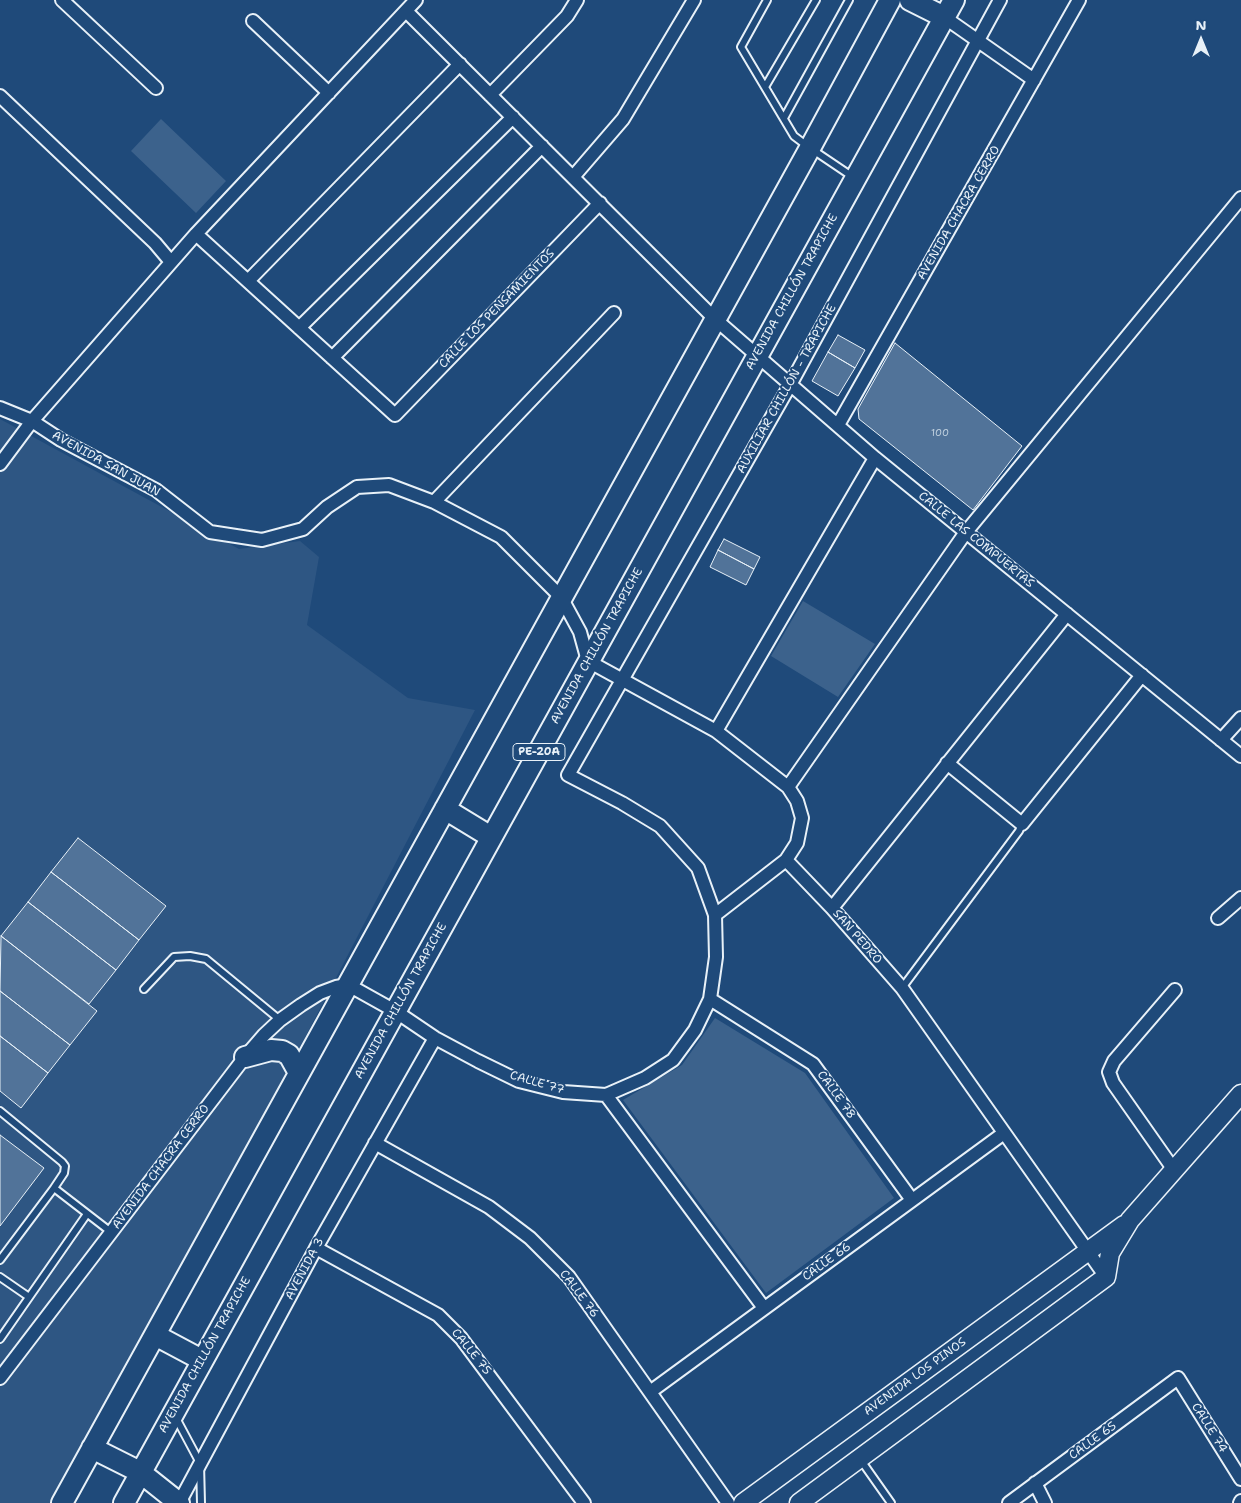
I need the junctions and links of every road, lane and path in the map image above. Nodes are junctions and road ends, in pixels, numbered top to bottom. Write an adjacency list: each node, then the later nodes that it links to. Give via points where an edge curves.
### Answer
1 (62, 0): 19 (street)
2 (416, 0): 13 (street)
3 (577, 0): 21 (street, via 567,16)
4 (694, 0): 27 (street, via 624,119)
5 (767, 0): 18 (lane, via 740,47)
6 (816, 0): 18 (lane)
7 (850, 0): 24 (lane)
8 (890, 0): 26 (main road)
9 (910, 0): 12 (main road)
10 (1000, 0): 15 (street, AUXILIAR CHILLÓN - TRAPICHE)
11 (1079, 0): 17 (street, AVENIDA CHACRA CERRO)
12 (949, 9): 15 (street); 28 (main road, AVENIDA CHILLÓN TRAPICHE / PE-20A)
13 (406, 12): 16 (street, CALLE LAS COMPUERTAS); 20 (street)
14 (253, 21): 20 (street)
15 (978, 41): 17 (street); 39 (street, AUXILIAR CHILLÓN - TRAPICHE)
16 (460, 64): 21 (street, CALLE LAS COMPUERTAS); 33 (street)
17 (1034, 80): 42 (street, AVENIDA CHACRA CERRO)
18 (765, 87): 24 (lane)
19 (156, 88)
20 (329, 93): 31 (street)
21 (490, 95): 23 (street, CALLE LAS COMPUERTAS)
22 (0, 96): 32 (street)
23 (513, 117): 25 (street, CALLE LAS COMPUERTAS); 36 (street)
24 (784, 118): 26 (lane, via 794,136)
25 (542, 146): 27 (street, CALLE LAS COMPUERTAS); 38 (street)
26 (810, 148): 28 (lane); 35 (main road)
27 (573, 177): 30 (street, CALLE LAS COMPUERTAS)
28 (855, 178): 37 (main road, AVENIDA CHILLÓN TRAPICHE / PE-20A)
29 (1241, 198): 46 (street)
30 (600, 203): 35 (street, CALLE LAS COMPUERTAS); 38 (street, CALLE LOS PENSAMIENTOS, via 395,414)
31 (196, 234): 32 (street); 33 (street)
32 (171, 262): 41 (street)
33 (248, 281): 36 (street)
34 (614, 313): 45 (street)
35 (715, 320): 37 (street, CALLE LAS COMPUERTAS); 47 (main road)
36 (299, 328): 38 (street)
37 (757, 356): 39 (street, CALLE LAS COMPUERTAS); 49 (main road, AVENIDA CHILLÓN TRAPICHE / PE-20A)
38 (332, 358)
39 (790, 385): 42 (street, CALLE LAS COMPUERTAS); 51 (street, AUXILIAR CHILLÓN - TRAPICHE)
40 (0, 408): 41 (street, AVENIDA SAN JUAN)
41 (32, 421): 44 (street); 45 (street, AVENIDA SAN JUAN, via 61,440 156,490 210,532 262,540 303,530 327,507 357,487 389,485)
42 (838, 425): 43 (street, CALLE LAS COMPUERTAS)
43 (875, 458): 46 (street, CALLE LAS COMPUERTAS); 53 (street)
44 (0, 464)
45 (434, 502): 47 (street, AVENIDA SAN JUAN, via 501,537)
46 (966, 532): 48 (street, CALLE LAS COMPUERTAS); 58 (street)
47 (561, 597): 49 (street, AVENIDA SAN JUAN, via 580,632); 59 (main road)
48 (1066, 614): 50 (street, CALLE LAS COMPUERTAS); 56 (street)
49 (588, 661): 51 (street); 61 (main road, AVENIDA CHILLÓN TRAPICHE / PE-20A)
50 (1142, 674): 54 (street, CALLE LAS COMPUERTAS); 60 (street)
51 (622, 680): 53 (street); 57 (street, AUXILIAR CHILLÓN - TRAPICHE)
52 (1241, 718): 54 (street)
53 (716, 730): 58 (street)
54 (1221, 740): 55 (street, CALLE LAS COMPUERTAS)
55 (1241, 756)
56 (947, 763): 60 (street); 64 (street)
57 (568, 775): 65 (street, CALLE 77, via 660,826 698,868)
58 (788, 788): 62 (street, via 797,801 802,818 797,843)
59 (445, 809): 61 (main road); 67 (main road)
60 (1022, 824): 68 (lane)
61 (491, 837): 72 (main road, AVENIDA CHILLÓN TRAPICHE / PE-20A)
62 (786, 860): 64 (street, SAN PEDRO); 65 (street)
63 (1241, 898): 66 (street)
64 (832, 908): 68 (street, SAN PEDRO)
65 (715, 915): 71 (street, CALLE 77, via 716,957)
66 (1218, 918)
67 (348, 986): 72 (street, CALLE 77); 73 (street, AVENIDA CHACRA CERRO, via 320,994); 76 (main road)
68 (902, 988): 80 (street, SAN PEDRO)
69 (144, 989): 73 (lane, via 174,957 206,959)
70 (1175, 990): 82 (street, via 1114,1061 1109,1072 1113,1083)
71 (710, 999): 78 (street, CALLE 77, via 695,1030 673,1060 645,1078); 84 (street, CALLE 78, via 813,1064)
72 (395, 1011): 74 (street, CALLE 77); 97 (main road, AVENIDA CHILLÓN TRAPICHE / PE-20A)
73 (280, 1020): 75 (street, AVENIDA CHACRA CERRO)
74 (435, 1038): 78 (street, CALLE 77, via 519,1081 563,1092); 81 (street, AVENIDA 3)
75 (245, 1057): 76 (main road, via 271,1050 282,1051 289,1055); 87 (street, AVENIDA CHACRA CERRO)
76 (299, 1074): 95 (main road)
77 (1241, 1094): 82 (street)
78 (606, 1095): 94 (street)
79 (0, 1111): 83 (lane, via 65,1166)
80 (1004, 1133): 84 (street, CALLE 66); 89 (street, SAN PEDRO)
81 (375, 1143): 88 (street, AVENIDA 3); 100 (street, CALLE 76, via 489,1207 530,1238 569,1277)
82 (1174, 1170): 86 (street)
83 (54, 1188): 85 (lane); 90 (lane)
84 (912, 1200): 94 (street, CALLE 66)
85 (87, 1214): 87 (lane); 93 (lane)
86 (1130, 1220): 89 (street, AVENIDA LOS PINOS); 92 (street, via 1110,1254)
87 (111, 1232): 98 (street, AVENIDA CHACRA CERRO)
88 (316, 1248): 104 (street, AVENIDA 3); 112 (street, CALLE 75, via 438,1315 461,1338)
89 (1088, 1251): 92 (street, SAN PEDRO); 114 (street, AVENIDA LOS PINOS)
90 (0, 1260)
91 (0, 1277): 93 (lane)
92 (1106, 1277): 103 (street)
93 (29, 1297): 96 (lane)
94 (764, 1308): 100 (street, CALLE 66)
95 (155, 1335): 97 (main road); 102 (main road)
96 (0, 1339)
97 (202, 1360): 101 (main road, AVENIDA CHILLÓN TRAPICHE / PE-20A)
98 (0, 1378)
99 (1178, 1378): 106 (street, CALLE 74); 107 (street, CALLE 65)
100 (650, 1392): 113 (street, CALLE 76)
101 (173, 1413): 104 (lane); 105 (main road, AVENIDA CHILLÓN TRAPICHE / PE-20A)
102 (92, 1448): 105 (main road); 108 (main road)
103 (860, 1458): 115 (street); 116 (lane)
104 (200, 1463): 110 (street, AVENIDA 3); 111 (lane)
105 (140, 1472): 109 (main road, AVENIDA CHILLÓN TRAPICHE / PE-20A); 110 (main road)
106 (1241, 1479)
107 (1035, 1484): 117 (street, CALLE 65); 118 (street)
108 (62, 1503)
109 (124, 1503)
110 (179, 1503)
111 (201, 1503)
112 (584, 1503)
113 (728, 1503)
114 (743, 1503)
115 (799, 1503)
116 (891, 1503)
117 (1009, 1503)
118 (1045, 1503)

